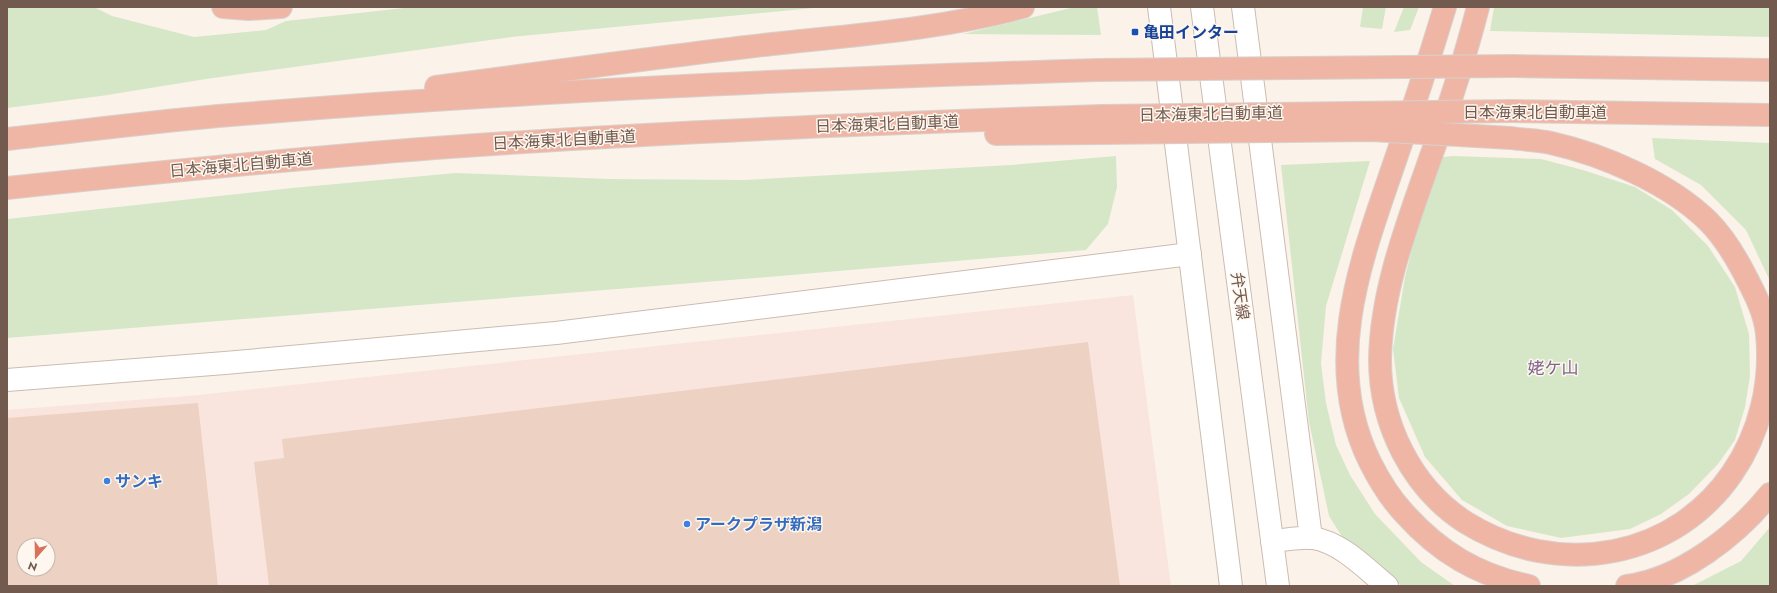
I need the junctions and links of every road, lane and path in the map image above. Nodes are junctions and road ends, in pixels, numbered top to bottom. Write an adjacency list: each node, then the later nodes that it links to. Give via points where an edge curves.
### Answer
1 (223, 7): 2 (highway)
2 (281, 7)
3 (1024, 7): 10 (highway, via 995,15 921,27 636,60)
4 (1159, 7): 15 (street)
5 (1202, 7): 19 (street, 弁天線)
6 (1243, 7): 18 (street)
7 (1445, 7): 23 (highway, via 1362,260 1352,300 1346,374 1361,443 1375,472 1395,503 1419,530 1448,553 1479,571)
8 (1478, 7): 12 (highway, bridge, via 1455,87 1403,238 1384,317 1380,368 1382,394 1392,430 1409,464 1431,494 1461,519 1491,537 1526,550 1562,555 1597,554 1635,547 1670,531 1702,508 1730,480 1750,446 1763,410 1769,371 1767,331 1755,293 1736,257 1710,223 1679,196 1644,177 1599,158 1551,143 1511,138 1371,130)
9 (1770, 70): 10 (highway, bridge, via 1513,66 1098,70 857,77)
10 (229, 115): 13 (highway)
11 (1770, 115): 12 (highway, 日本海東北自動車道, bridge, via 1512,111)
12 (1102, 124): 14 (highway, 日本海東北自動車道, via 629,136 262,162)
13 (7, 139)
14 (7, 188)
15 (1190, 254): 16 (street, via 556,333); 20 (street)
16 (7, 380)
17 (1770, 494): 24 (highway, via 1724,540 1678,570)
18 (1311, 538): 19 (street); 22 (street, via 1331,543 1349,554)
19 (1272, 541): 21 (street, 弁天線)
20 (1231, 586)
21 (1278, 586)
22 (1387, 586)
23 (1528, 586)
24 (1627, 586)

